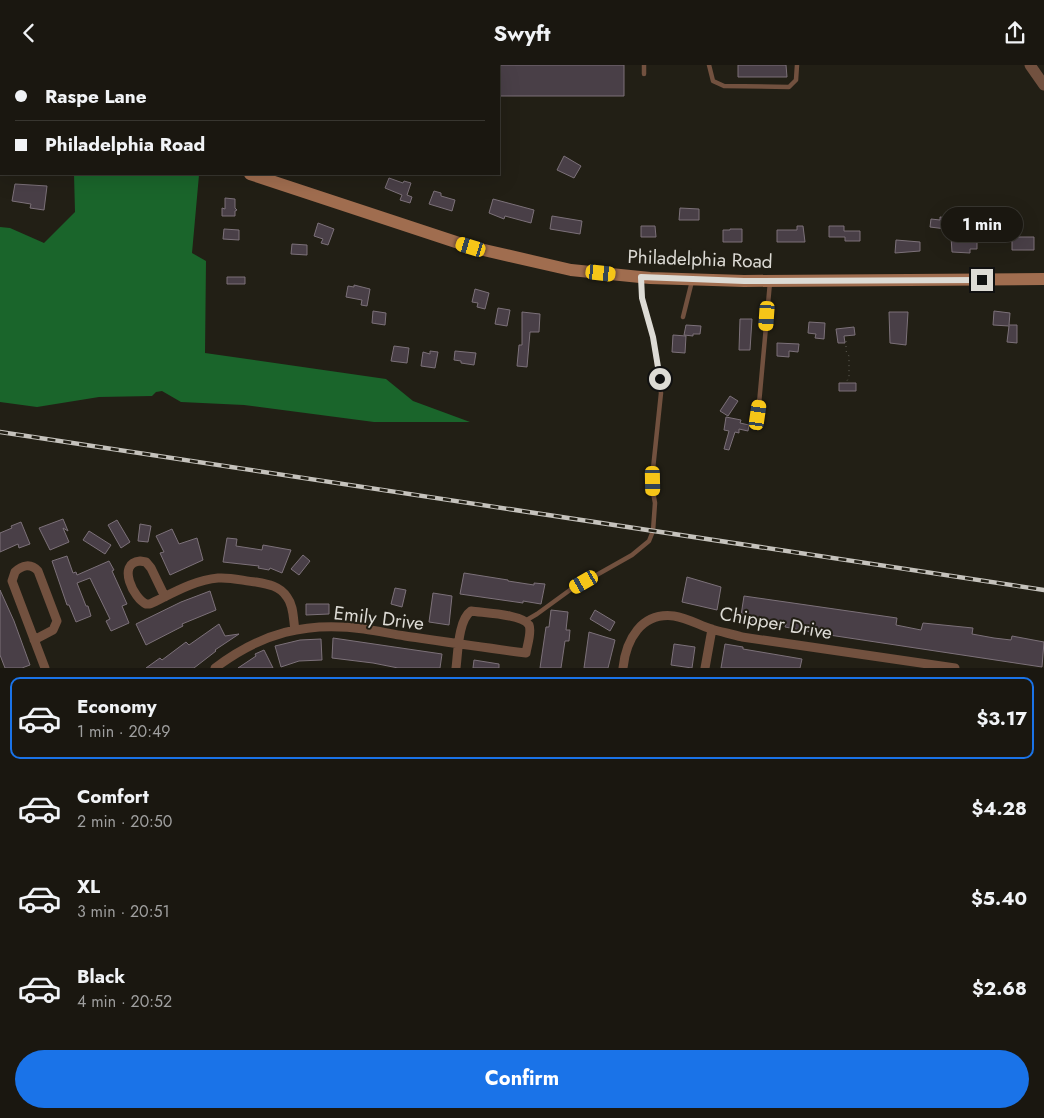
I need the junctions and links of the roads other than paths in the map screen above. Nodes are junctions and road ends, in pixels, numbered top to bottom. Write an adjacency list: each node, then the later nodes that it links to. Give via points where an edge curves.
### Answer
1 (644, 65): 5 (lane)
2 (709, 65): 3 (lane, via 713,81 724,87 788,87 796,80)
3 (797, 65)
4 (1030, 65): 6 (street)
5 (644, 74)
6 (1044, 85)
7 (253, 175): 8 (main road, Philadelphia Road, via 471,247 571,270)
8 (641, 277): 10 (main road, Philadelphia Road); 15 (lane, via 642,298 653,337 661,393 653,469 653,531 649,541 632,555 570,589)
9 (1044, 279): 11 (main road, Philadelphia Road)
10 (693, 280): 11 (main road, Philadelphia Road); 12 (lane)
11 (770, 281): 13 (lane)
12 (683, 317)
13 (758, 415)
14 (165, 597): 14 (street, via 148,564 132,563 128,575 142,603 150,604); 17 (street, via 198,582 218,578 266,584 279,589 288,598)
15 (525, 621): 19 (street, via 471,611 464,618); 19 (street, Emily Drive, via 530,629 526,653)
16 (712, 629): 23 (street, Chipper Drive, via 674,616 648,621 630,639); 24 (street); 25 (street, Chipper Drive, via 742,637)
17 (295, 630): 19 (street, Emily Drive, via 345,627); 21 (street, Emily Drive, via 251,644)
18 (34, 640): 18 (street, via 53,630 57,621 38,571 26,566 15,572 12,581); 20 (street)
19 (459, 644): 22 (street)
20 (44, 668)
21 (215, 668)
22 (456, 668)
23 (623, 668)
24 (705, 668)
25 (955, 668)

